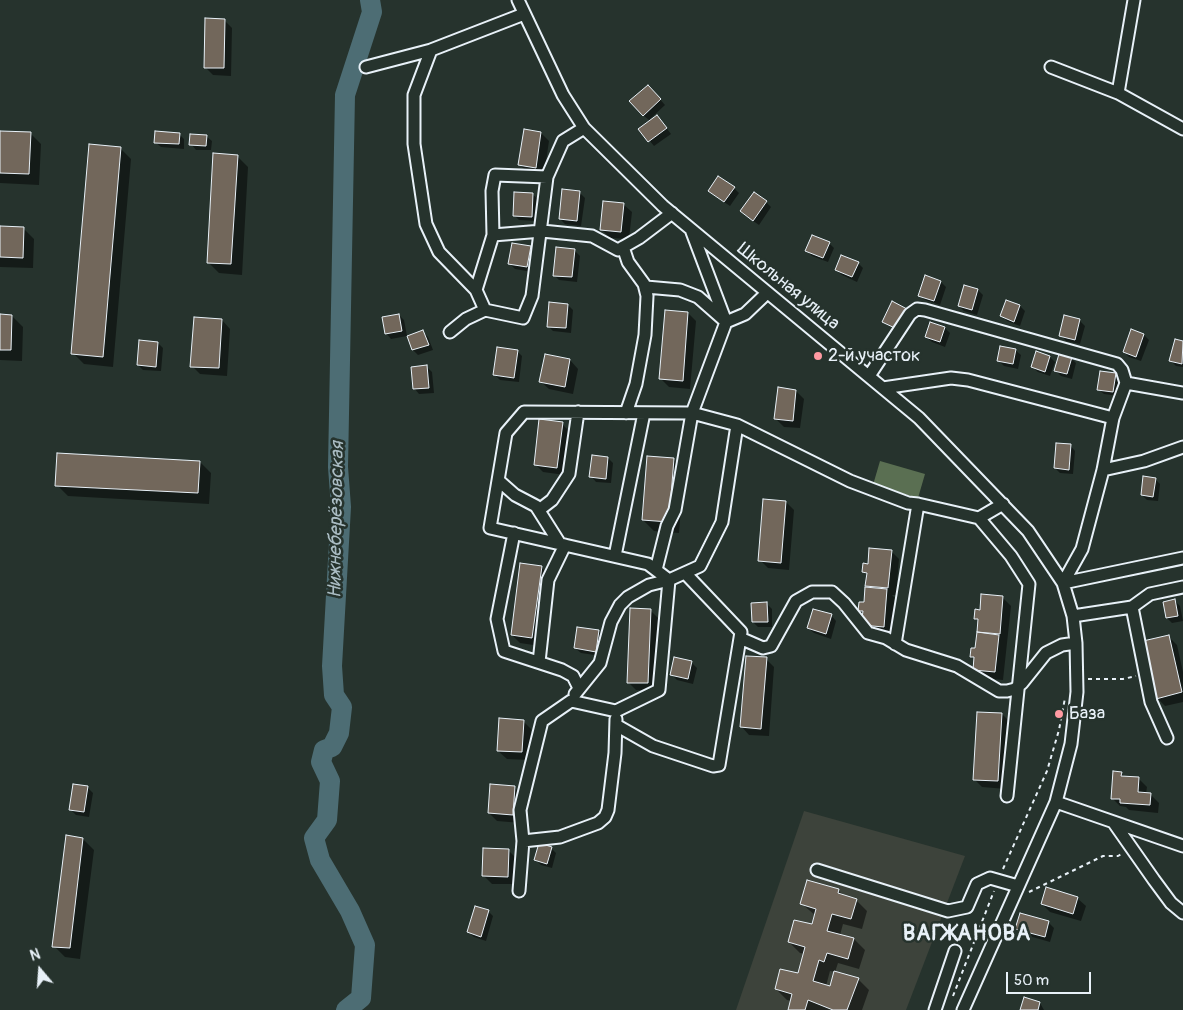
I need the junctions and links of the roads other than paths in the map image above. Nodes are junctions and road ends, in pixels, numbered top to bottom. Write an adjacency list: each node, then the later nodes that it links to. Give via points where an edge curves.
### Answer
1 (518, 0): 3 (street, Школьная улица)
2 (1134, 0): 7 (street)
3 (524, 14): 4 (street); 8 (street, Школьная улица, via 563,95)
4 (431, 50): 5 (street); 17 (street, via 414,96 414,144 426,224 440,252)
5 (366, 67)
6 (1051, 67): 7 (street)
7 (1118, 93): 9 (street)
8 (584, 128): 10 (street, via 563,141); 11 (street, Школьная улица)
9 (1183, 129)
10 (547, 177): 13 (street); 14 (street, via 495,175)
11 (672, 213): 12 (street, Школьная улица); 15 (street)
12 (692, 230): 18 (street, Школьная улица); 20 (street)
13 (542, 231): 14 (street); 15 (street, via 592,236 618,250); 19 (street, via 532,296 523,318)
14 (493, 236): 17 (street)
15 (623, 247): 16 (street, via 628,262)
16 (646, 288): 20 (street, via 680,290 698,297); 27 (street, via 645,335 636,384)
17 (476, 290): 19 (street)
18 (767, 293): 20 (street, via 745,314); 22 (street, Школьная улица)
19 (486, 310): 21 (street, via 466,318)
20 (726, 322): 29 (street)
21 (450, 332)
22 (869, 376): 23 (street, via 910,314 917,309 1117,364); 24 (street, Школьная улица)
23 (1126, 383): 25 (street); 30 (street)
24 (883, 388): 30 (street, via 951,378 968,380); 36 (street, Школьная улица, via 919,418)
25 (1183, 393)
26 (578, 412): 27 (street); 34 (street, via 524,412 506,433); 37 (street, via 569,474 552,500)
27 (626, 413): 28 (street)
28 (644, 413): 29 (street); 41 (street)
29 (692, 413): 31 (street); 43 (street, via 676,510 668,526)
30 (1113, 418): 33 (street)
31 (737, 426): 35 (street, via 850,481); 44 (street, via 722,522 700,566)
32 (1183, 446): 33 (street, via 1151,459)
33 (1103, 470): 46 (street, via 1082,549)
34 (498, 480): 37 (street); 39 (street, via 490,528)
35 (918, 504): 38 (street); 52 (street)
36 (1003, 504): 38 (street); 46 (street, Школьная улица, via 1028,531)
37 (539, 510): 40 (street)
38 (979, 518): 54 (street, via 1011,556 1029,584)
39 (514, 533): 40 (street); 53 (street, via 497,620 504,651)
40 (563, 544): 41 (street); 53 (street, via 548,580)
41 (614, 556): 43 (street, via 648,564)
42 (1183, 558): 46 (street)
43 (656, 570): 45 (street)
44 (685, 573): 45 (street); 50 (street, via 741,632)
45 (669, 580): 55 (street, via 649,585 620,605 611,622 600,662); 57 (street, via 660,690)
46 (1063, 584): 49 (street, Школьная улица)
47 (1183, 587): 48 (street, via 1150,594)
48 (1132, 607): 49 (street); 59 (street, via 1151,702)
49 (1073, 616): 51 (street, Школьная улица)
50 (740, 638): 52 (street, via 763,648 771,646 796,601 821,591 832,592 838,597 868,633); 58 (street, via 719,765 652,746)
51 (1076, 643): 54 (street, via 1062,645 1046,653); 61 (street, Школьная улица, via 1077,692 1071,744)
52 (895, 644): 54 (street, via 957,666 999,691 1007,692)
53 (539, 662): 55 (street, via 569,674)
54 (1018, 686): 60 (street)
55 (579, 688): 56 (street)
56 (571, 701): 57 (street); 63 (street, via 542,721 520,810)
57 (616, 711): 58 (street)
58 (616, 725): 63 (street, via 616,753 605,817 598,823 560,837)
59 (1167, 738)
60 (1007, 796)
61 (1056, 802): 62 (street); 66 (street, Школьная улица)
62 (1114, 823): 64 (street); 68 (street, via 1171,903)
63 (523, 842): 67 (street)
64 (1183, 846)
65 (817, 870): 66 (street, via 948,911 967,907 977,884 990,878)
66 (1022, 889): 71 (street, Школьная улица)
67 (519, 891)
68 (1183, 913)
69 (955, 951): 70 (street)
70 (935, 1010)
71 (963, 1010)

